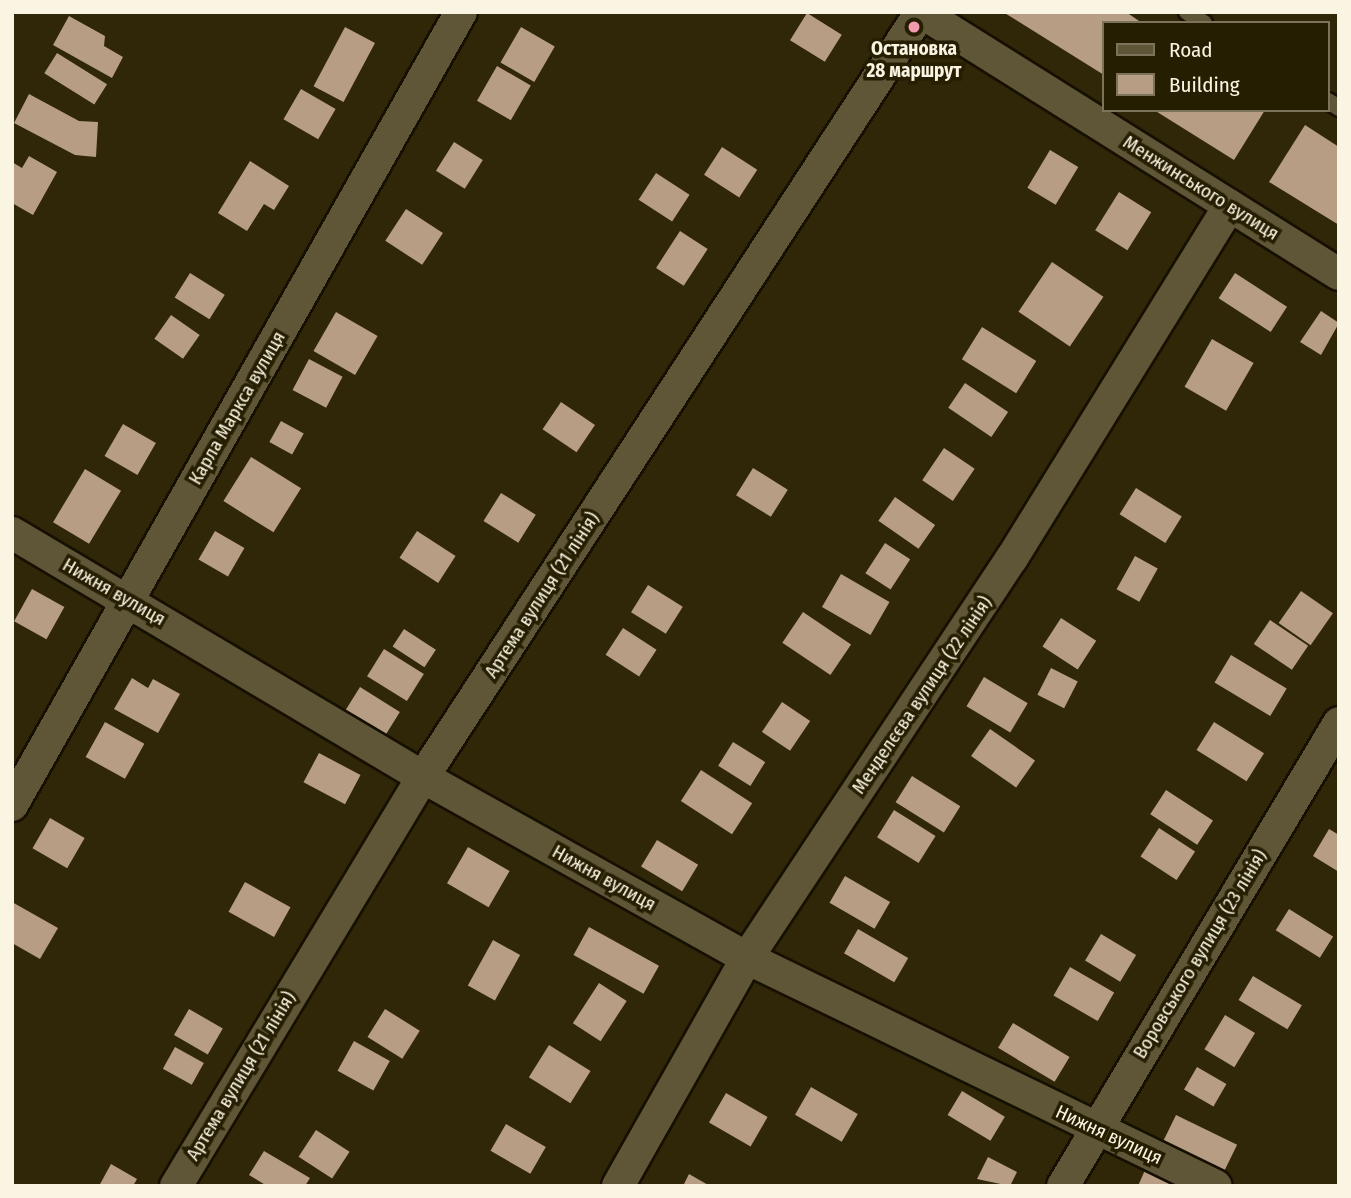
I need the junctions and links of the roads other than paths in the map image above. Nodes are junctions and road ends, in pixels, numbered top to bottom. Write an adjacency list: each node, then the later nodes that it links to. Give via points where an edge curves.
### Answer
1 (461, 12): 6 (street, Карла Маркса вулиця)
2 (921, 12): 3 (street, Менжинського вулиця); 8 (street, Артема вулиця (21 лiнiя))
3 (1229, 206): 4 (street, Менжинського вулиця); 10 (street, Менделєєва вулиця (22 лiнiя), via 1013,558)
4 (1339, 274)
5 (12, 533): 6 (street, Нижня вулиця)
6 (128, 600): 8 (street, Нижня вулиця); 9 (street, Карла Маркса вулиця)
7 (1339, 723): 11 (street, Воровського вулиця (23 лiнiя))
8 (423, 777): 10 (street, Нижня вулиця); 12 (street, Артема вулиця (21 лiнiя))
9 (12, 804)
10 (747, 958): 11 (street, Нижня вулиця); 13 (street, Менделєєва вулиця (22 лiнiя))
11 (1095, 1129): 14 (street, Воровського вулиця (23 лiнiя)); 15 (street, Нижня вулиця)
12 (176, 1186)
13 (618, 1186)
14 (1063, 1186)
15 (1216, 1186)

